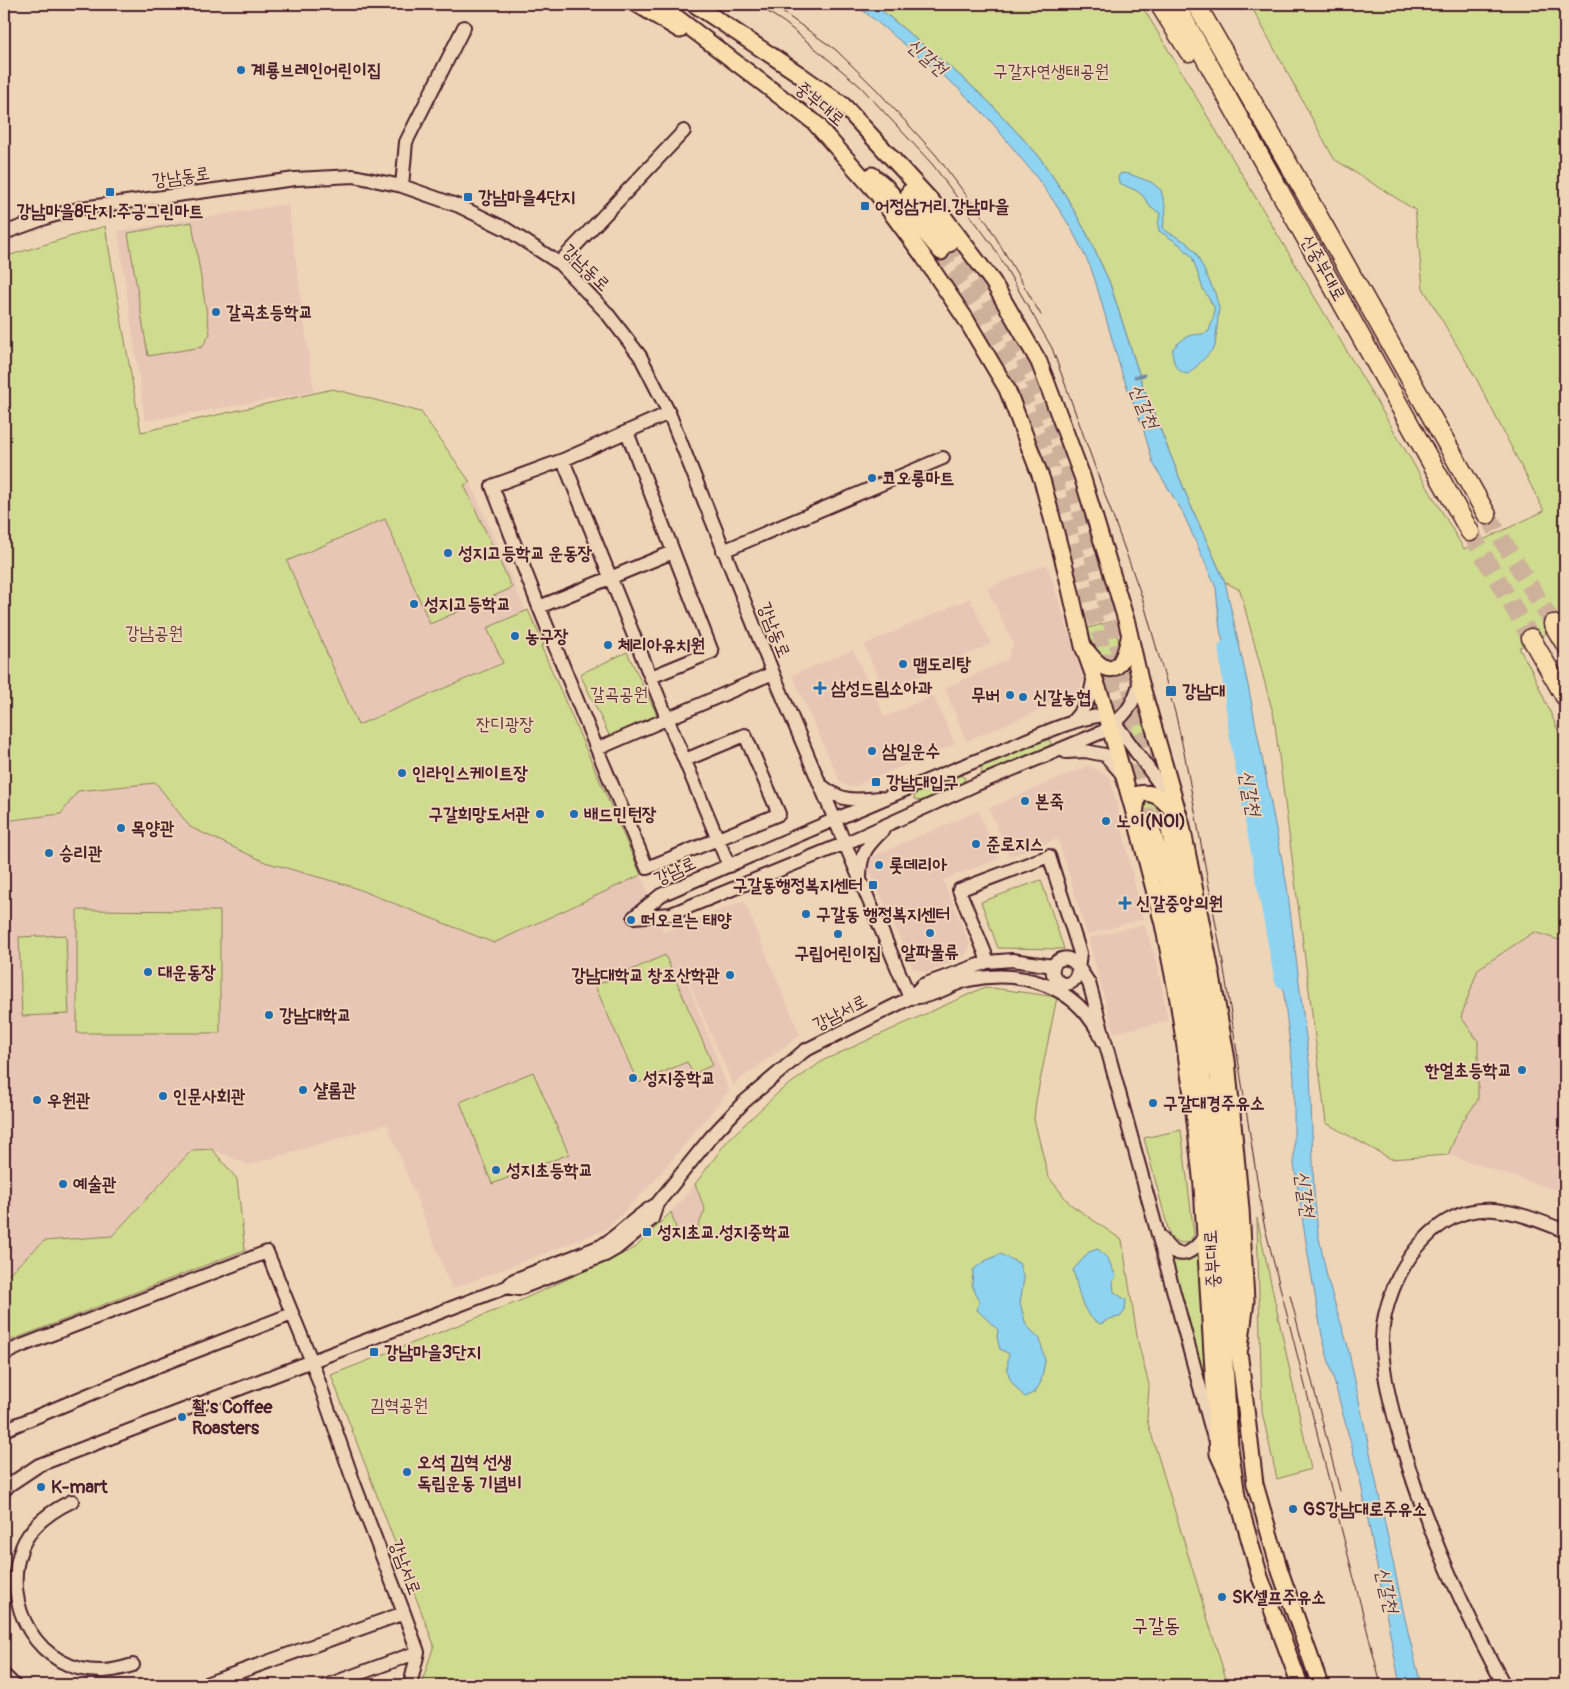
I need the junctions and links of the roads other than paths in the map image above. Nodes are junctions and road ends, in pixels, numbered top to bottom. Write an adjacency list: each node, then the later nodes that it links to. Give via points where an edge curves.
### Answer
1 (637, 4): 8 (main road)
2 (659, 4): 8 (main road, 중부대로)
3 (694, 4): 9 (main road, 중부대로)
4 (1159, 4): 14 (highway)
5 (1175, 4): 14 (highway, 신중부대로)
6 (1196, 4): 20 (highway, 신중부대로)
7 (464, 27): 12 (street, via 406,142)
8 (732, 58): 10 (main road, 중부대로)
9 (799, 74): 10 (main road, 중부대로, via 919,202 945,248 885,186); 27 (main road, 중부대로, via 843,105 862,125 935,205 993,282 1039,362 1082,476)
10 (812, 120): 30 (main road, via 876,192 921,252 1007,390 1042,480)
11 (684, 131): 15 (street)
12 (402, 186): 13 (street, 강남동로, via 354,176 295,179 82,208); 15 (street, 강남동로, via 459,206 498,225)
13 (4, 233)
14 (1313, 250): 21 (highway, 신중부대로)
15 (559, 263): 16 (street, 강남동로, via 606,312 640,356)
16 (669, 414): 17 (street); 22 (street, 강남동로)
17 (627, 432): 19 (street); 23 (street)
18 (943, 458): 22 (street)
19 (563, 460): 24 (street); 25 (street, via 492,486)
20 (1487, 516)
21 (1470, 532)
22 (723, 551): 31 (street, 강남동로)
23 (673, 552): 24 (street); 33 (street, via 712,652)
24 (610, 577): 25 (street); 33 (street)
25 (539, 607): 40 (street)
26 (1553, 624): 29 (highway)
27 (1130, 635): 30 (main road, via 1123,660 1113,668 1098,664); 34 (main road, 중부대로)
28 (1531, 638): 35 (highway)
29 (1565, 644)
30 (1083, 646): 32 (main road)
31 (773, 673): 36 (street); 44 (street, 강남동로)
32 (1094, 675): 37 (main road); 38 (street, via 1088,702)
33 (651, 678): 36 (street)
34 (1140, 680): 37 (street, via 1130,709); 48 (main road, 중부대로)
35 (1565, 697)
36 (667, 718): 40 (street); 42 (street)
37 (1110, 722): 38 (street, 강남로, via 1097,716); 39 (street, 강남로); 43 (main road); 48 (street, via 1164,790)
38 (1072, 723): 39 (street); 45 (street, 강남로)
39 (1079, 742): 41 (street, 강남로)
40 (597, 749): 51 (street, via 647,868)
41 (1056, 752): 43 (street, via 1085,751 1104,755); 49 (street, 강남로)
42 (685, 760): 51 (street); 51 (street, via 745,735 779,814)
43 (1123, 775): 46 (main road)
44 (821, 785): 45 (street, via 834,796 849,800); 47 (street, 강남동로)
45 (890, 797): 47 (street, 강남로)
46 (1135, 816): 48 (main road, via 1138,794 1148,792 1157,796); 64 (main road, via 1163,924 1178,1000 1192,1094)
47 (835, 820): 52 (street); 53 (street, 강남로)
48 (1176, 822): 82 (main road, 중부대로, via 1218,1077 1233,1301 1255,1484 1280,1571)
49 (887, 825): 52 (street, 강남로); 54 (street, via 862,854)
50 (1152, 829): 71 (main road, 중부대로, via 1192,997 1206,1102 1215,1193 1230,1447)
51 (719, 839): 53 (street)
52 (844, 843): 53 (street, 강남로, via 671,914 634,917 661,895); 54 (street)
53 (729, 866)
54 (860, 879): 59 (street)
55 (986, 962): 56 (street, via 960,890 1049,856 1076,941); 57 (street, via 1012,960); 59 (street, via 923,985)
56 (1073, 963): 57 (street, via 1060,959); 57 (street, via 1075,980 1071,982); 61 (street, via 1089,983)
57 (1057, 976): 58 (street, via 1018,971 990,972); 60 (street, via 1086,1004)
58 (968, 980): 59 (street, via 929,996); 60 (street, via 1016,977 1037,981 1064,994)
59 (910, 998): 67 (street, 강남서로, via 804,1051 744,1102 657,1204 644,1211 612,1240 514,1280 507,1287)
60 (1092, 1022): 61 (street)
61 (1104, 1043): 62 (street)
62 (1156, 1228): 64 (street, via 1172,1251 1182,1254 1197,1247); 69 (street)
63 (1565, 1230): 83 (street, via 1513,1212 1493,1209 1478,1210 1442,1223 1405,1263 1385,1320 1382,1343 1386,1380 1409,1471 1454,1587)
64 (1205, 1236): 69 (main road)
65 (292, 1314): 66 (street, via 267,1252); 67 (street); 68 (street)
66 (4, 1354)
67 (312, 1362): 70 (street, 강남서로, via 39,1465); 73 (street, 강남서로)
68 (4, 1430)
69 (1218, 1454): 71 (main road)
70 (4, 1491)
71 (1237, 1496): 81 (main road, 중부대로, via 1260,1577)
72 (72, 1501): 75 (street, via 47,1515 33,1528 22,1546 15,1570 14,1597 22,1622 38,1645 70,1665 101,1671)
73 (404, 1612): 74 (street); 78 (street, 강남서로)
74 (418, 1652): 79 (street); 80 (street)
75 (133, 1665)
76 (4, 1675): 77 (street)
77 (14, 1685)
78 (203, 1685)
79 (328, 1685)
80 (410, 1685)
81 (1300, 1685)
82 (1320, 1685)
83 (1504, 1685)

